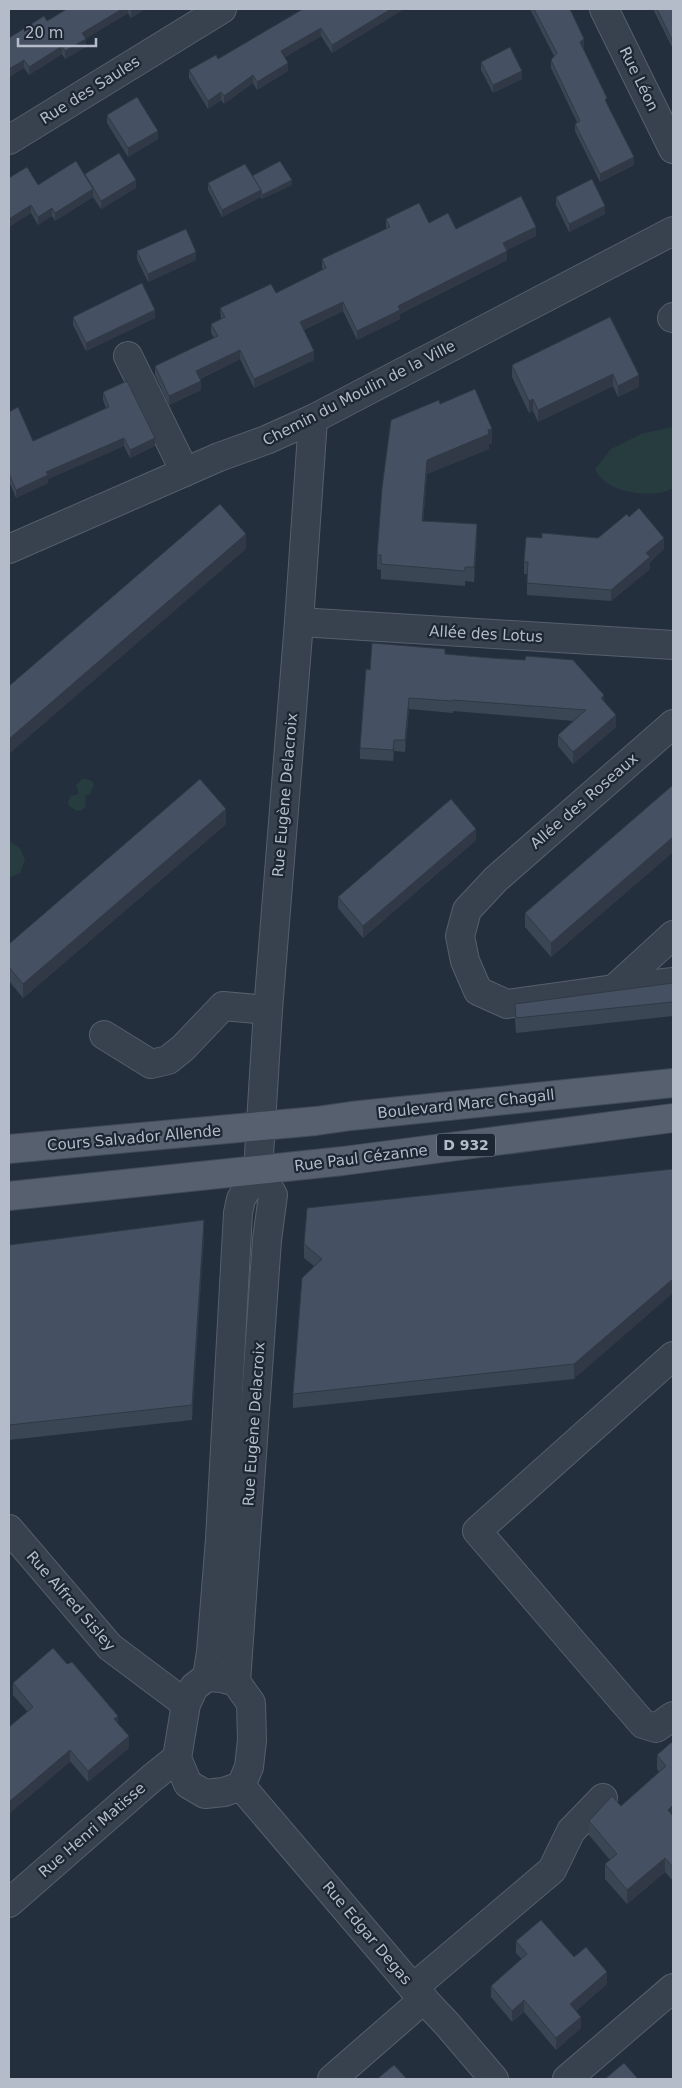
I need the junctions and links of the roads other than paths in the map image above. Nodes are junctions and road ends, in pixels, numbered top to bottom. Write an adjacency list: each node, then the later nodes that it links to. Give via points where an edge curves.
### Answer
1 (222, 9): 3 (street, Rue des Saules)
2 (604, 9): 4 (street, Rue Léon)
3 (9, 140)
4 (673, 149)
5 (673, 232): 7 (street, Chemin du Moulin de la Ville)
6 (128, 356): 8 (street)
7 (314, 419): 8 (street, Chemin du Moulin de la Ville); 10 (street, Rue Eugène Delacroix)
8 (185, 472): 9 (street, Chemin du Moulin de la Ville)
9 (9, 549)
10 (299, 622): 11 (street, Allée des Lotus); 16 (street, Rue Eugène Delacroix)
11 (673, 645)
12 (673, 724): 15 (street, Allée des Roseaux, via 496,879 467,910 460,936 465,961 478,991 507,1004)
13 (673, 935): 15 (street)
14 (673, 982): 15 (street, Allée des Roseaux)
15 (614, 989)
16 (268, 1010): 17 (street, via 224,1006 168,1060 151,1064); 20 (street, Rue Eugène Delacroix)
17 (104, 1035)
18 (673, 1084): 20 (main road, Boulevard Marc Chagall)
19 (673, 1118): 22 (main road, Rue Paul Cézanne / D 932)
20 (260, 1127): 21 (main road, Cours Salvador Allende); 22 (street, Rue Eugène Delacroix)
21 (9, 1149)
22 (258, 1171): 23 (main road, D 932); 26 (street, Rue Eugène Delacroix, via 241,1198 238,1213 220,1539); 27 (street, Rue Eugène Delacroix, via 272,1195)
23 (9, 1196)
24 (673, 1356): 29 (street, via 477,1531 643,1724 656,1728)
25 (9, 1529): 28 (street, Rue Alfred Sisley, via 110,1647)
26 (207, 1677): 27 (street); 28 (street, via 194,1686)
27 (236, 1682): 31 (street, via 251,1704 249,1767)
28 (186, 1704): 30 (street)
29 (673, 1716)
30 (177, 1758): 31 (street, via 188,1784 205,1794); 33 (street, Rue Henri Matisse)
31 (241, 1786): 35 (street, Rue Edgar Degas)
32 (603, 1798): 35 (street, via 571,1831 552,1870)
33 (9, 1903)
34 (673, 1988): 38 (street)
35 (418, 1994): 36 (street); 37 (street, Rue Edgar Degas)
36 (332, 2079)
37 (494, 2079)
38 (567, 2079)

